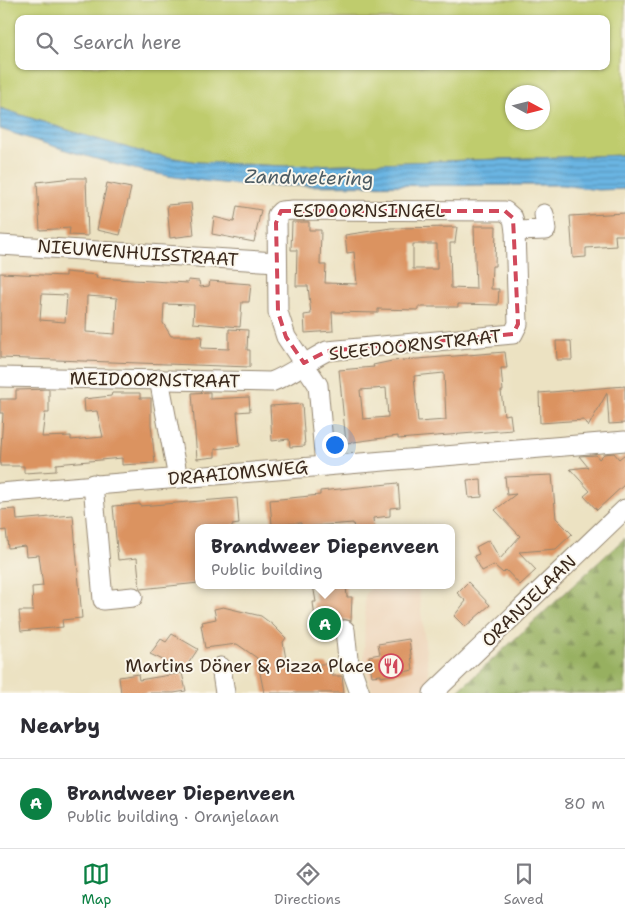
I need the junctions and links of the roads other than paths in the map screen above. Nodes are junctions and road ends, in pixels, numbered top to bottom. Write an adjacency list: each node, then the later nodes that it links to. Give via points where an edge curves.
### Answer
1 (544, 214): 2 (street, via 546,230)
2 (515, 231): 4 (street, ESDOORNSINGEL, via 513,218 505,211 280,211 276,223); 5 (street, SLEEDOORNSTRAAT, via 518,324 513,334 328,351)
3 (0, 245): 4 (street, NIEUWENHUISSTRAAT)
4 (277, 262): 5 (street, ESDOORNSINGEL, via 278,312 286,336)
5 (304, 363): 7 (street, MEIDOORNSTRAAT, via 284,378 271,382); 9 (street, ESDOORNSINGEL, via 318,385)
6 (0, 378): 7 (street, MEIDOORNSTRAAT)
7 (158, 379): 10 (street)
8 (625, 440): 9 (street, DRAAIOMSWEG)
9 (325, 466): 10 (street, DRAAIOMSWEG)
10 (178, 478): 11 (street, DRAAIOMSWEG)
11 (94, 484): 12 (street, DRAAIOMSWEG); 14 (street, via 104,600)
12 (0, 493)
13 (625, 509): 19 (street, ORANJELAAN)
14 (133, 597)
15 (345, 630): 18 (street, via 348,659)
16 (221, 667): 17 (street)
17 (225, 693)
18 (360, 693)
19 (433, 693)

